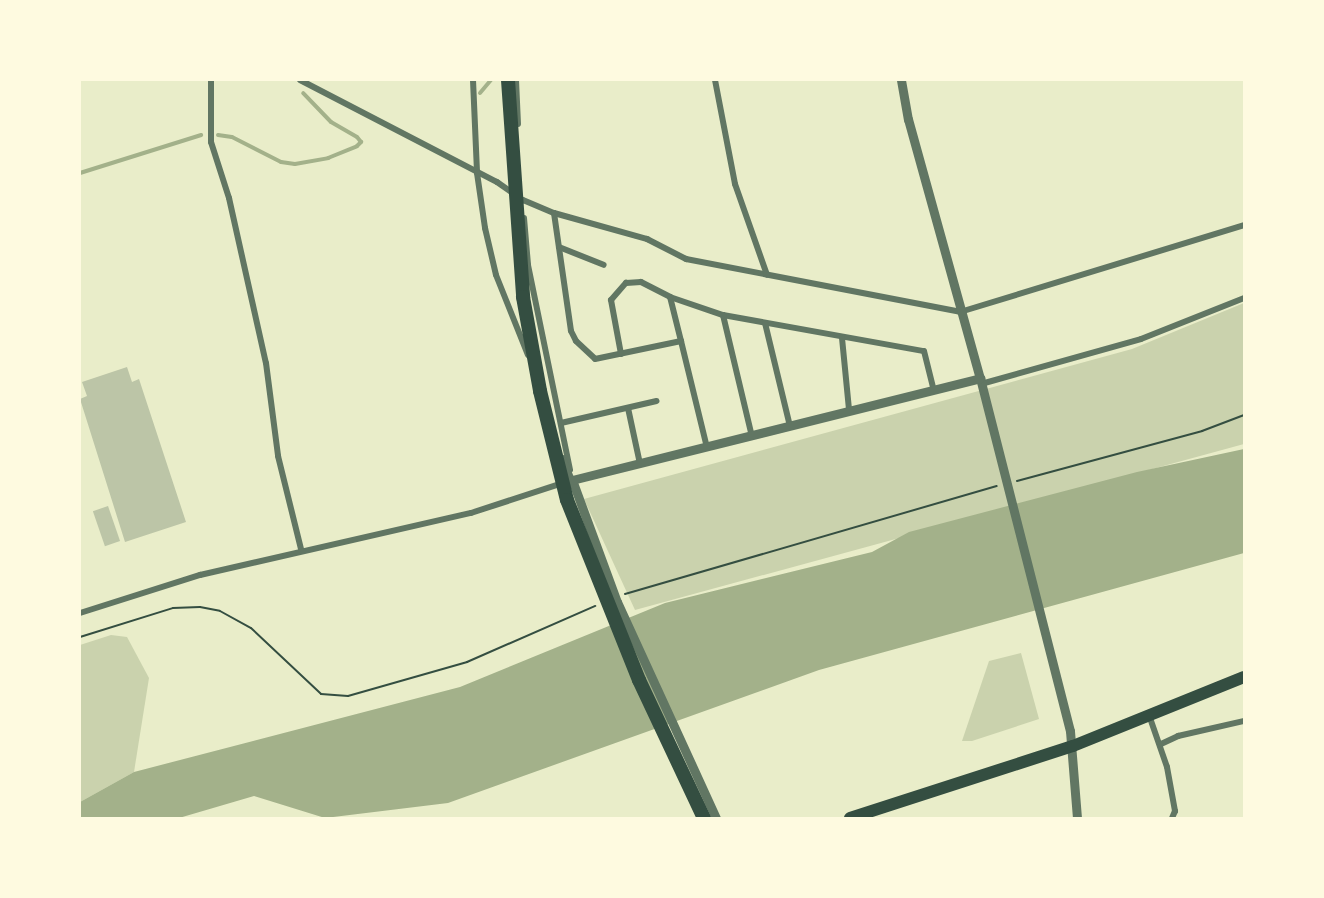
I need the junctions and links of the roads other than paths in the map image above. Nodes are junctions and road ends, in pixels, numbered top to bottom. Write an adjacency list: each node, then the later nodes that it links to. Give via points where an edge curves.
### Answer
1 (211, 80): 35 (street, via 211,142 229,198 264,352 278,456)
2 (303, 80): 9 (street)
3 (473, 80): 9 (street)
4 (500, 80): 42 (highway, via 505,191 516,297 533,394 560,501 584,573)
5 (508, 80): 43 (highway, via 523,297 540,391 567,500 604,598)
6 (516, 80): 10 (street)
7 (715, 80): 15 (street, via 735,184)
8 (904, 80): 18 (street, via 908,119)
9 (477, 173): 10 (street); 34 (street, via 496,275)
10 (523, 200): 11 (street); 29 (street, via 528,265)
11 (554, 213): 13 (street); 15 (street, via 647,239 686,259)
12 (1245, 225): 18 (street)
13 (559, 247): 14 (street); 23 (street, via 576,342 595,359)
14 (604, 266)
15 (767, 275): 18 (street)
16 (670, 297): 19 (street); 22 (street); 23 (street, via 641,282 626,283 611,300)
17 (1245, 298): 24 (street, via 1141,339)
18 (960, 312): 24 (street)
19 (723, 315): 20 (street); 31 (street)
20 (765, 323): 21 (street); 30 (street)
21 (842, 338): 25 (street, via 924,351); 28 (street)
22 (681, 341): 23 (street); 32 (street)
23 (621, 354)
24 (980, 381): 25 (street); 41 (street)
25 (933, 387): 28 (street)
26 (656, 401): 27 (street)
27 (628, 408): 29 (street); 33 (street)
28 (849, 410): 30 (street)
29 (561, 423): 34 (street)
30 (790, 426): 31 (street)
31 (752, 436): 32 (street)
32 (707, 449): 33 (street)
33 (640, 464): 34 (street)
34 (572, 480): 35 (street, via 471,513); 44 (street, via 617,602)
35 (301, 549): 36 (street)
36 (80, 613)
37 (1245, 677): 38 (main road)
38 (1148, 714): 40 (street); 41 (main road)
39 (1245, 721): 40 (street, via 1178,736)
40 (1161, 744): 47 (street, via 1174,803)
41 (1073, 746): 45 (main road); 46 (street)
42 (694, 819)
43 (704, 819)
44 (716, 819)
45 (850, 819)
46 (1077, 819)
47 (1172, 819)

